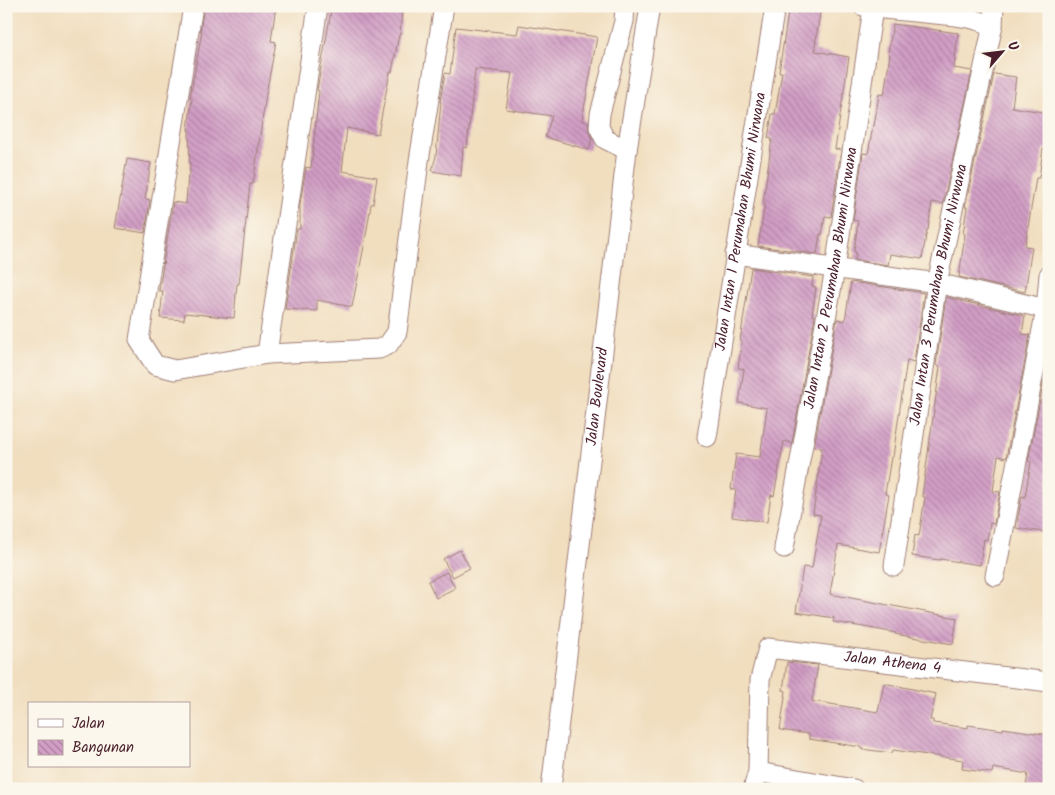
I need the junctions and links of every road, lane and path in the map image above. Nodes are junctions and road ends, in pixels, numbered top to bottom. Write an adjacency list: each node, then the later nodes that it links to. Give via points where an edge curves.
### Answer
1 (193, 6): 15 (street, via 139,340 155,365 175,370)
2 (318, 6): 15 (street)
3 (444, 6): 15 (street, via 419,161 397,332 388,345 379,349)
4 (625, 6): 9 (street, via 599,128 605,139)
5 (650, 6): 9 (street, Jalan Boulevard)
6 (776, 6): 10 (street, Jalan Intan 1 Perumahan Bhumi Nirwana)
7 (868, 7): 8 (street, via 969,18); 11 (street, Jalan Intan 2 Perumahan Bhumi Nirwana)
8 (993, 15): 13 (street, Jalan Intan 3 Perumahan Bhumi Nirwana)
9 (627, 150): 22 (street, Jalan Boulevard)
10 (735, 254): 11 (street); 16 (street, Jalan Intan 1 Perumahan Bhumi Nirwana)
11 (834, 269): 13 (street); 17 (street, Jalan Intan 2 Perumahan Bhumi Nirwana)
12 (1049, 275): 14 (street)
13 (937, 283): 14 (street); 18 (street, Jalan Intan 3 Perumahan Bhumi Nirwana)
14 (1046, 309): 19 (street)
15 (267, 354)
16 (707, 437)
17 (784, 548)
18 (894, 566)
19 (995, 576)
20 (1049, 682): 21 (street, Jalan Athena 4, via 768,648 760,680)
21 (756, 780): 23 (street)
22 (551, 789)
23 (854, 789)

